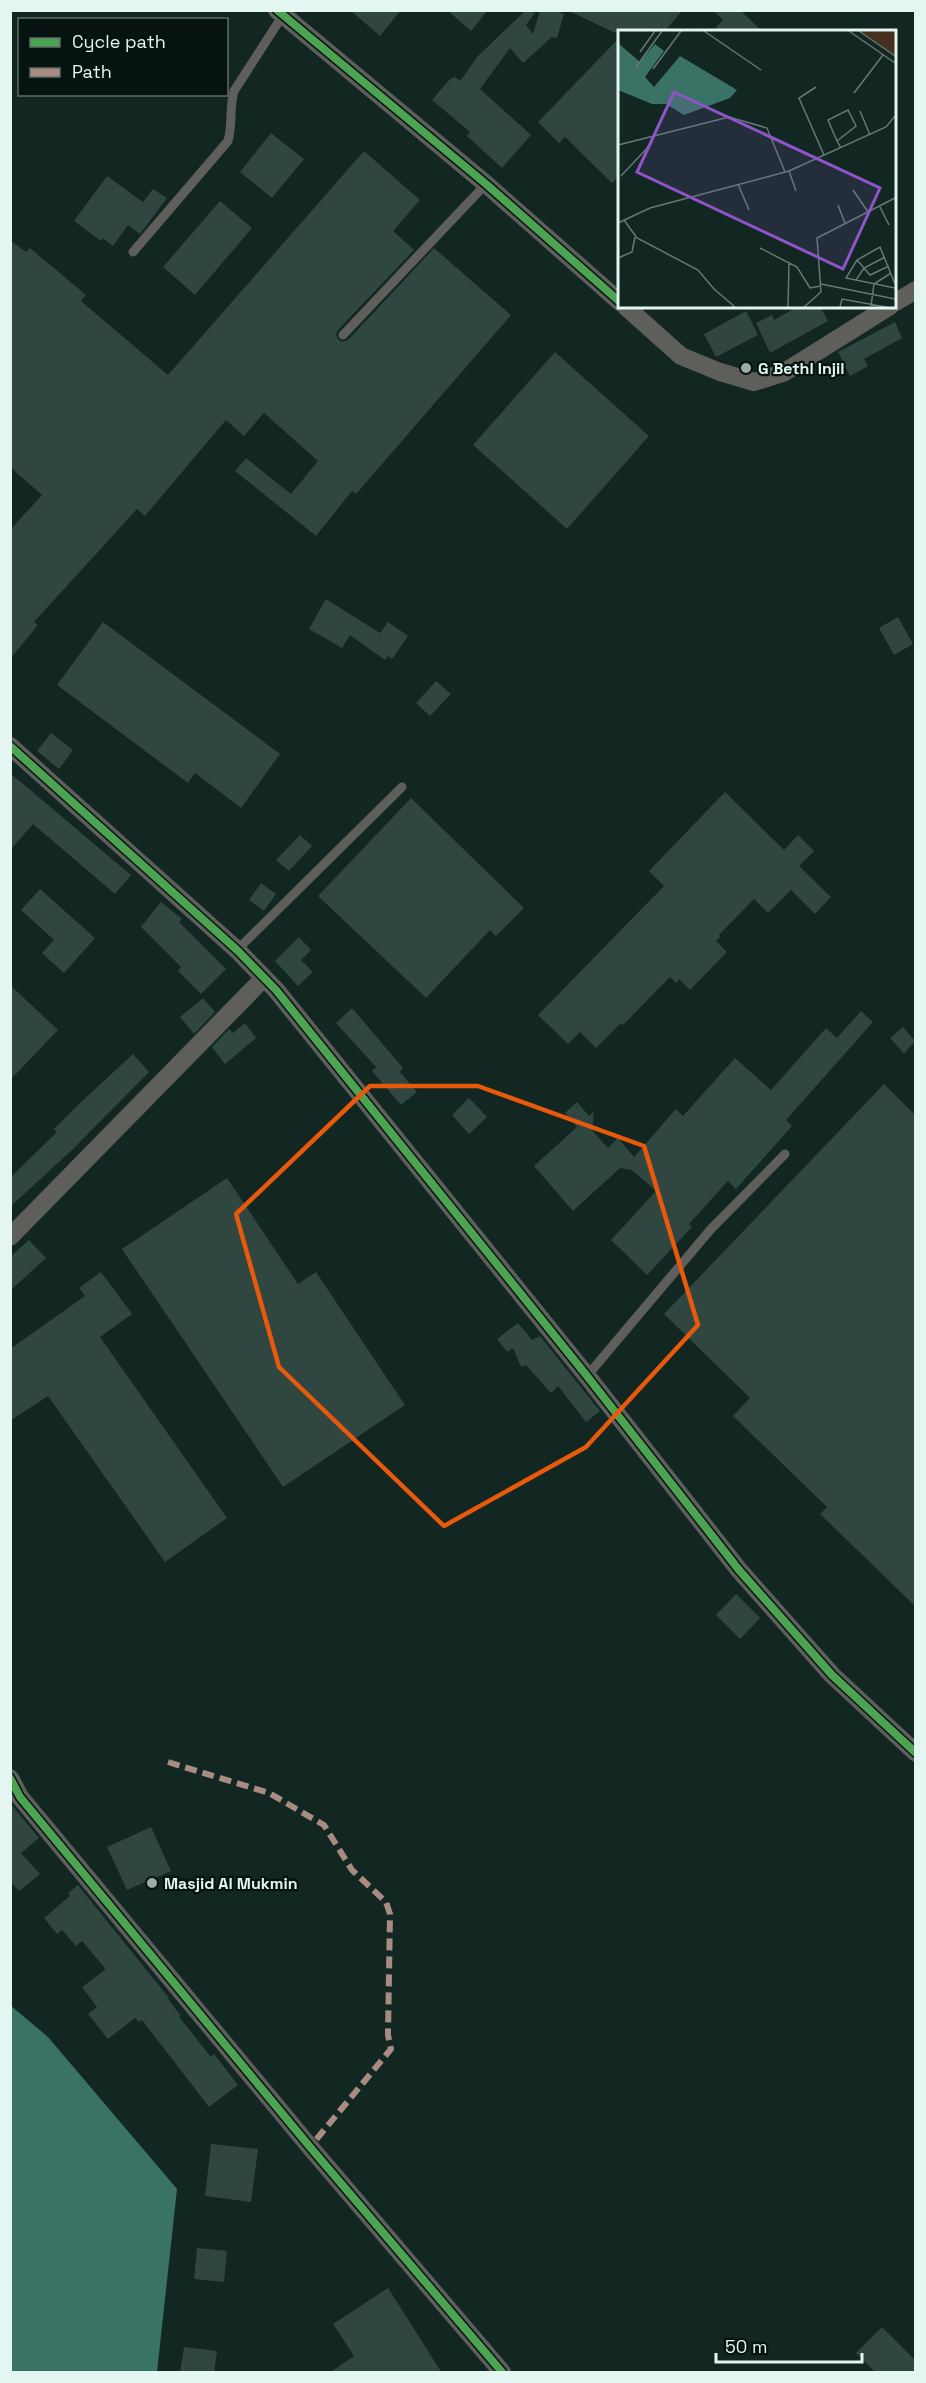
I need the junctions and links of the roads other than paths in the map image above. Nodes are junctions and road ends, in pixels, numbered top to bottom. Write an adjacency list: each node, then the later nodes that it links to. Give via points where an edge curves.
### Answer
1 (280, 13): 2 (street); 3 (lane, via 234,91 228,141)
2 (486, 184): 5 (street); 9 (lane)
3 (132, 252)
4 (915, 290): 6 (street)
5 (618, 300)
6 (896, 302)
7 (627, 308): 8 (street, via 681,356 754,382 783,373)
8 (887, 308)
9 (343, 335)
10 (10, 746): 12 (street)
11 (402, 787): 12 (lane)
12 (237, 950): 13 (street)
13 (264, 978): 15 (street); 16 (street)
14 (785, 1154): 16 (lane, via 711,1229)
15 (10, 1237)
16 (587, 1376): 17 (street, via 739,1570 832,1675)
17 (915, 1753)
18 (10, 1778): 19 (street, via 20,1797)
19 (502, 2373)

